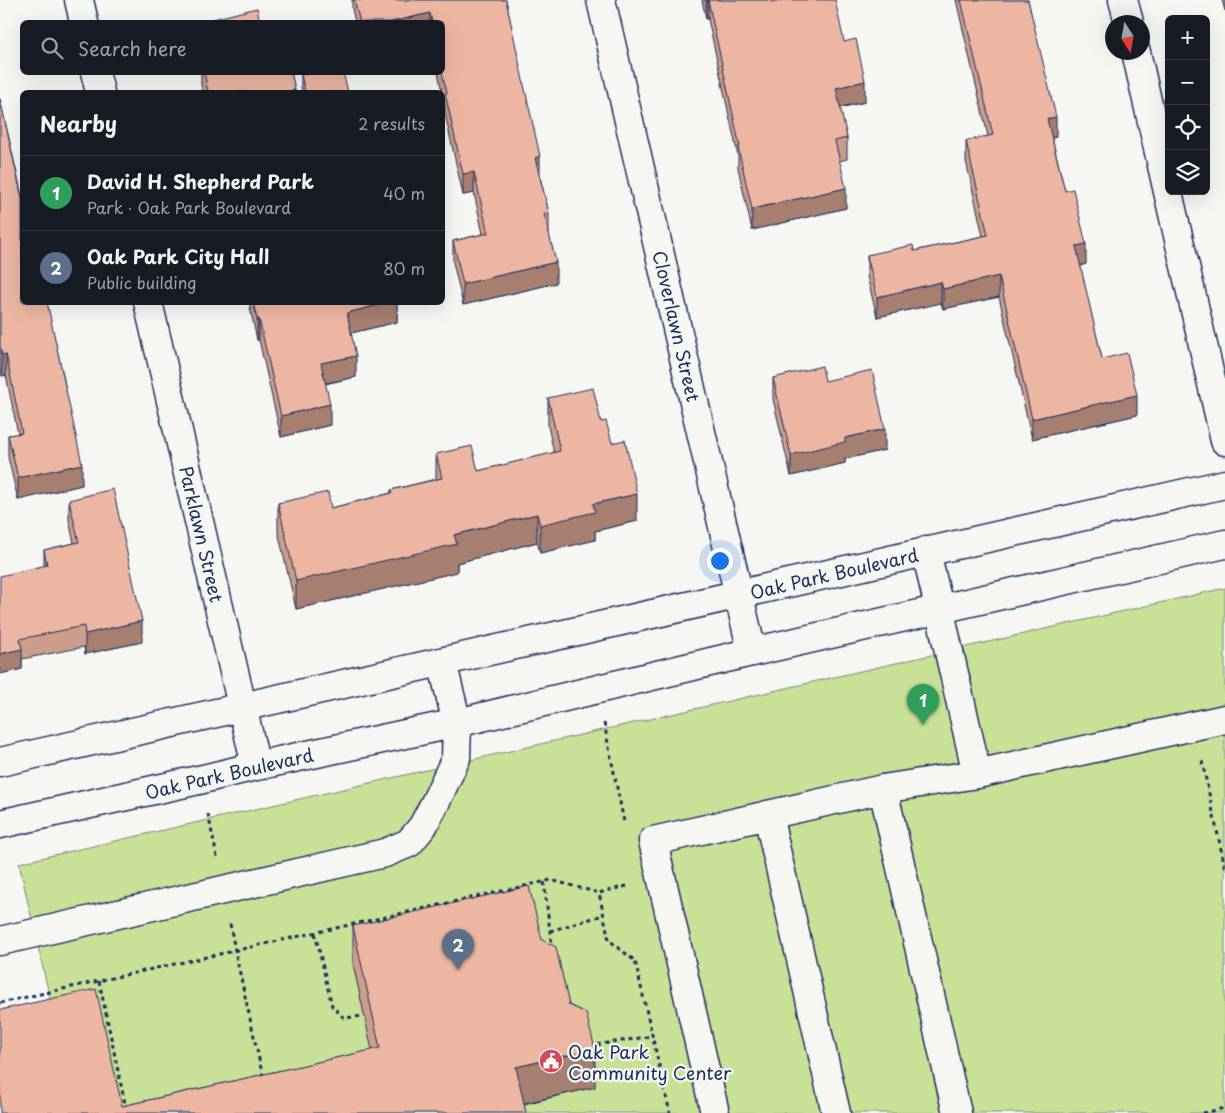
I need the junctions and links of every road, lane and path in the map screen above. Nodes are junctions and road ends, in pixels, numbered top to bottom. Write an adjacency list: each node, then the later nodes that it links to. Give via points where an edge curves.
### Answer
1 (78, 0): 5 (street)
2 (601, 0): 14 (street, Cloverlawn Street)
3 (1124, 0): 4 (street)
4 (1127, 15)
5 (83, 20)
6 (1138, 60): 10 (street)
7 (96, 75): 8 (street)
8 (100, 90)
9 (149, 305): 18 (street, Parklawn Street)
10 (1225, 441)
11 (1225, 484): 13 (street, Oak Park Boulevard)
12 (1225, 544): 15 (street, Oak Park Boulevard)
13 (926, 551): 14 (street, Oak Park Boulevard); 15 (street)
14 (739, 595): 16 (street, Cloverlawn Street); 17 (street, Oak Park Boulevard)
15 (939, 610): 16 (street, Oak Park Boulevard); 25 (street)
16 (752, 652): 21 (street, Oak Park Boulevard)
17 (442, 662): 18 (street, Oak Park Boulevard); 21 (street)
18 (242, 708): 23 (street, Oak Park Boulevard); 24 (street, Parklawn Street)
19 (1225, 719): 22 (street)
20 (604, 722): 30 (path)
21 (457, 723): 24 (street, Oak Park Boulevard); 34 (street, via 456,758 436,801 409,843 386,853)
22 (1194, 726): 25 (street); 31 (path)
23 (0, 762)
24 (256, 766): 29 (street, Oak Park Boulevard)
25 (977, 774): 26 (street)
26 (884, 789): 28 (street); 53 (street)
27 (208, 814): 34 (path)
28 (768, 815): 51 (street, via 652,842); 52 (street)
29 (0, 824)
30 (625, 827)
31 (1225, 868)
32 (544, 882): 35 (path, via 551,880); 37 (path); 38 (path)
33 (628, 886): 35 (path)
34 (224, 889): 39 (street); 40 (path)
35 (598, 893): 36 (path)
36 (603, 915): 37 (path); 45 (path, via 609,940 636,961)
37 (550, 931): 41 (path)
38 (315, 933): 40 (path); 44 (path, via 332,1006 344,1018)
39 (0, 941)
40 (235, 950): 42 (path); 47 (path)
41 (552, 950)
42 (99, 981): 43 (path); 49 (path)
43 (0, 1003)
44 (365, 1016)
45 (653, 1036): 46 (path); 50 (path)
46 (587, 1046)
47 (264, 1078)
48 (1225, 1108): 54 (path)
49 (127, 1113)
50 (670, 1113)
51 (715, 1113)
52 (836, 1113)
53 (957, 1113)
54 (1203, 1113)

